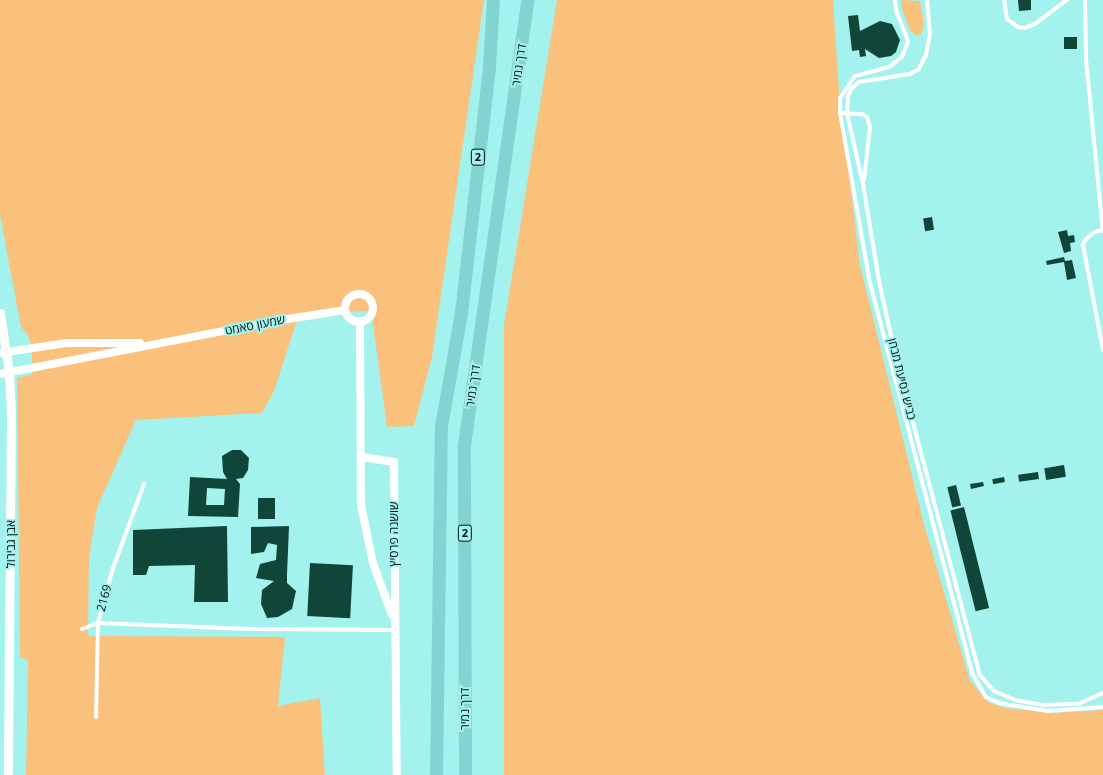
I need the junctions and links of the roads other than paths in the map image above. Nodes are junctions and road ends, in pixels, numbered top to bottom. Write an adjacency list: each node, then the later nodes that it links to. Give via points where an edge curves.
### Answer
1 (493, 0): 29 (highway, דרך נמיר / 2, via 489,66 461,313 441,426)
2 (527, 0): 30 (highway, דרך נמיר / 2, via 464,445)
3 (896, 0): 9 (lane, כביש נסיעת מבחן, via 896,10 908,42 902,57 889,67 855,76 840,98)
4 (927, 0): 8 (lane, כביש נסיעת מבחן, via 930,34 926,55 919,69 910,74 859,82 848,96)
5 (1004, 0): 6 (lane, via 1007,19 1018,27 1026,28)
6 (1067, 0)
7 (1085, 0): 11 (lane, via 1086,59)
8 (847, 113): 9 (lane); 10 (lane, כביש נסיעת מבחן); 10 (lane, via 862,114 867,118 870,127)
9 (840, 114): 25 (lane, כביש נסיעת מבחן, via 870,283 972,673 986,697 999,703 1047,711)
10 (863, 184): 24 (lane, כביש נסיעת מבחן, via 879,281 896,358 980,675 994,691 1015,700 1044,705 1078,704)
11 (1103, 230): 16 (lane, via 1095,232 1083,245)
12 (345, 310): 14 (street, via 349,318); 14 (street, via 346,301 353,295 367,296 372,303 372,312); 15 (street, שמעון סאמט)
13 (0, 313): 17 (street, אבן גבירול)
14 (360, 321): 19 (street)
15 (165, 342): 17 (street, שמעון סאמט, via 66,343); 18 (street, שמעון סאמט)
16 (1103, 350)
17 (3, 352): 18 (street, אבן גבירול)
18 (5, 373): 27 (street, אבן גבירול, via 11,422)
19 (362, 458): 22 (street, via 361,505 373,562); 22 (street, שושנה פרסיץ, via 394,462)
20 (144, 484): 21 (lane, 2169, via 112,571)
21 (98, 623): 22 (lane, via 250,629); 23 (lane); 26 (lane, 2169)
22 (394, 626): 28 (street, שושנה פרסיץ)
23 (82, 629)
24 (1103, 693)
25 (1103, 707)
26 (96, 717)
27 (8, 775)
28 (397, 775)
29 (436, 775)
30 (465, 775)

